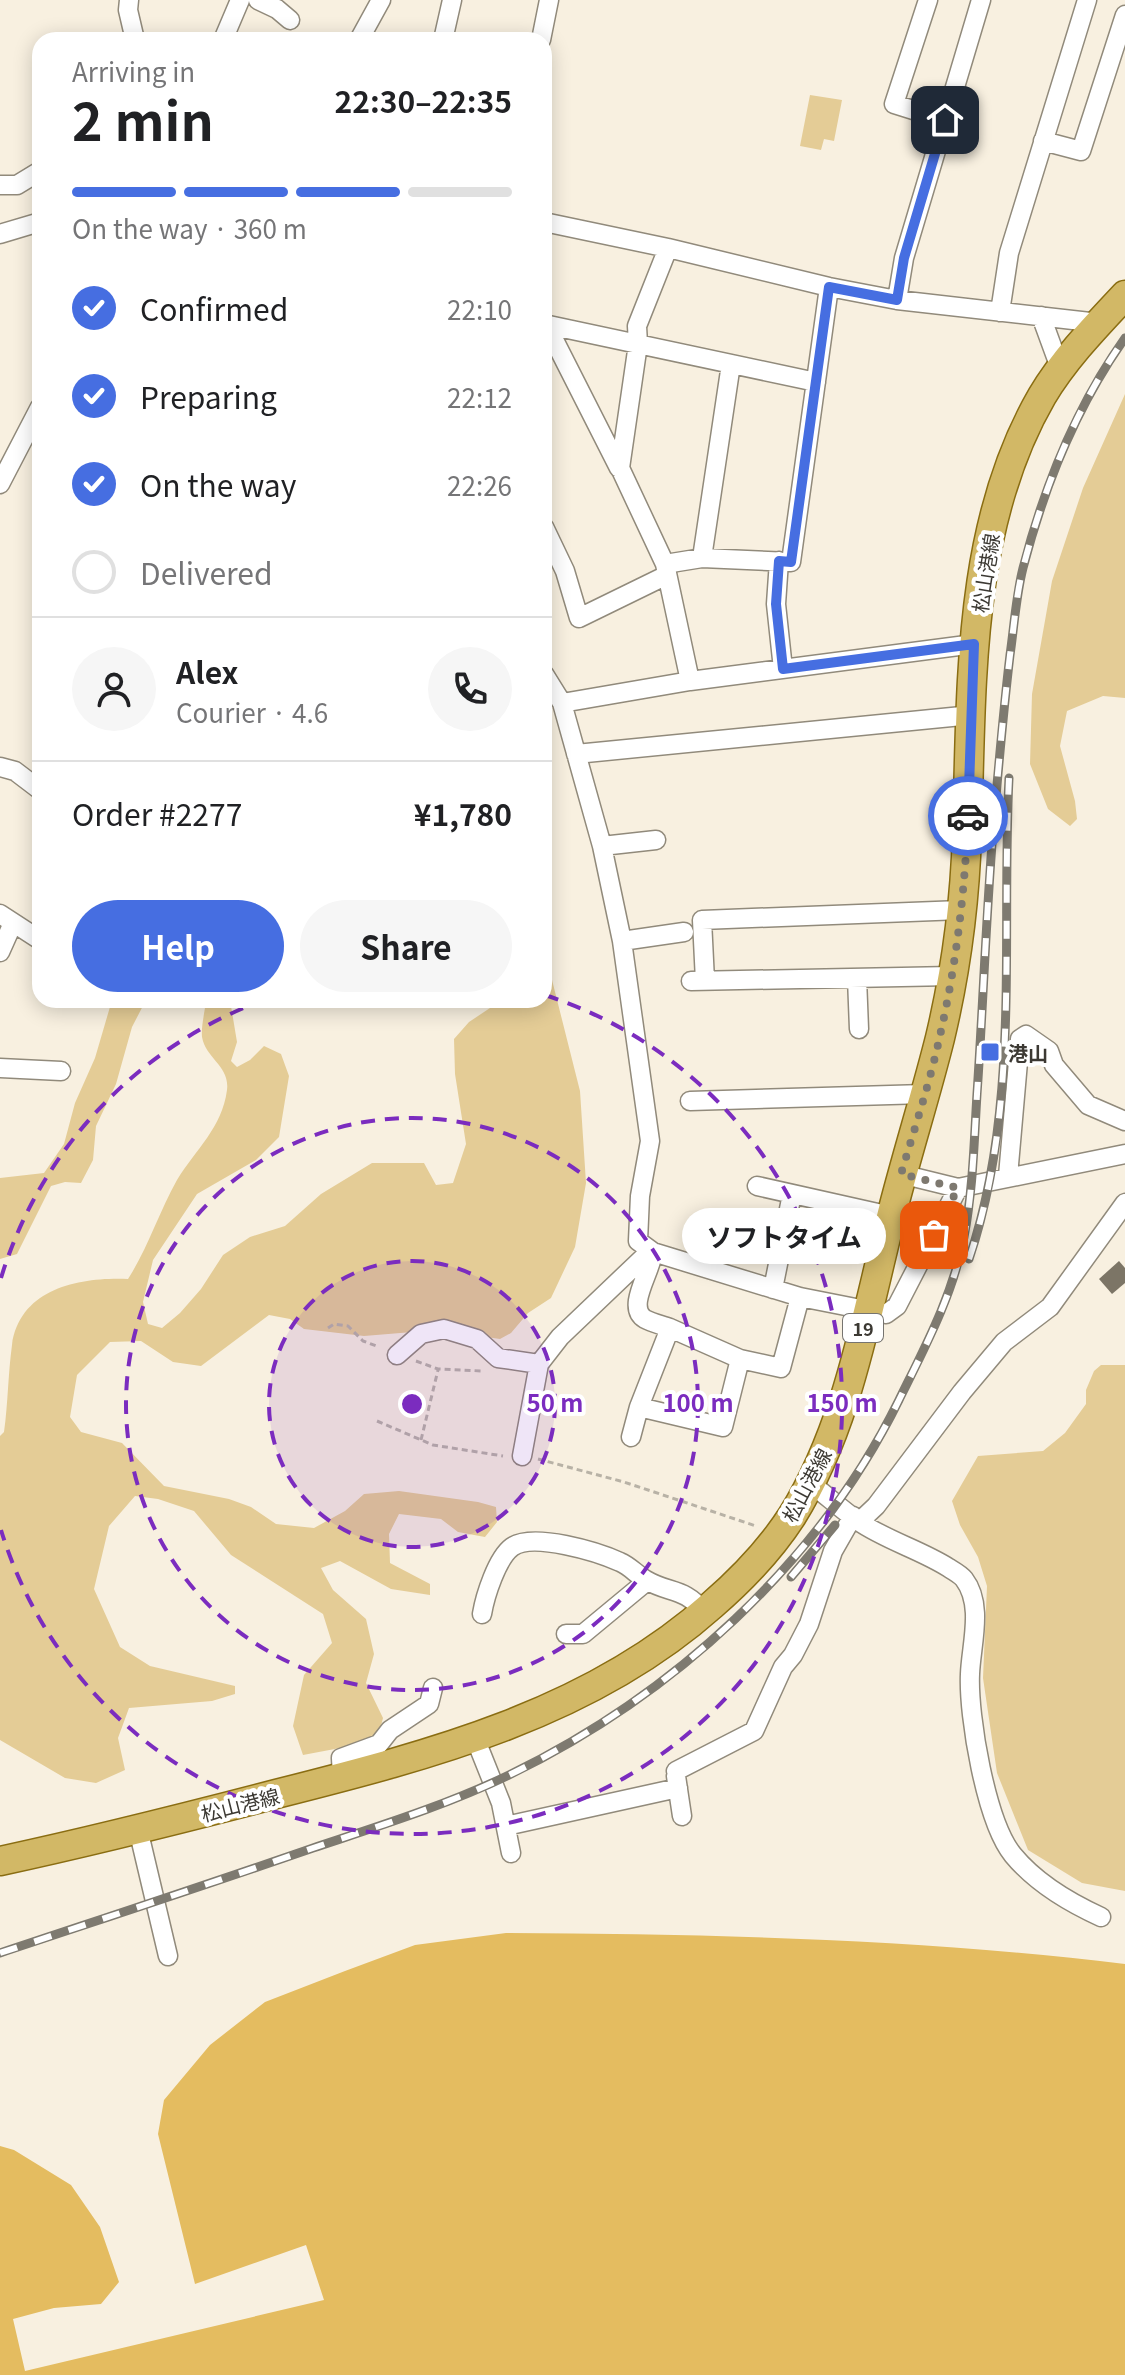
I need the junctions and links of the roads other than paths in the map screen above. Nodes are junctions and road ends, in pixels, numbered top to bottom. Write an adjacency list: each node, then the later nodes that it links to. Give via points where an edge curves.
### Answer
1 (129, 0): 12 (street)
2 (240, 0): 13 (street)
3 (258, 0): 11 (street)
4 (381, 0): 14 (street)
5 (452, 0): 15 (street)
6 (549, 0): 16 (street)
7 (928, 0): 17 (street, via 894,104)
8 (981, 0): 17 (street)
9 (1087, 0): 18 (street)
10 (1125, 15): 18 (street, via 1081,151)
11 (290, 20)
12 (133, 32)
13 (226, 32)
14 (363, 32)
15 (445, 32)
16 (543, 32)
17 (945, 120): 27 (street, via 904,258)
18 (1043, 141): 28 (street, via 1009,253)
19 (32, 176): 20 (street, via 17,185)
20 (0, 185)
21 (32, 224): 23 (street)
22 (552, 224): 24 (street)
23 (0, 234)
24 (668, 248): 25 (street); 33 (street, via 637,326)
25 (829, 287): 27 (street); 36 (street)
26 (1125, 295): 30 (main road, 松山港線 / 19)
27 (897, 300): 28 (street)
28 (1000, 312): 29 (street)
29 (1041, 316): 30 (street); 35 (street)
30 (1099, 323): 35 (main road, 松山港線 / 19)
31 (552, 326): 33 (street)
32 (552, 337): 38 (street)
33 (638, 344): 34 (street); 38 (street)
34 (731, 364): 36 (street); 41 (street)
35 (1060, 368): 44 (main road, 松山港線 / 19, via 1016,447 998,500)
36 (816, 382): 42 (street, via 791,562)
37 (32, 422): 39 (street)
38 (620, 468): 43 (street)
39 (0, 484)
40 (552, 544): 43 (street, via 579,618)
41 (702, 558): 42 (street); 43 (street)
42 (779, 561): 45 (street, via 776,604)
43 (666, 569): 46 (street)
44 (974, 644): 45 (street); 49 (main road, 松山港線 / 19)
45 (783, 669): 46 (street)
46 (690, 681): 48 (street)
47 (552, 687): 48 (street)
48 (562, 703): 50 (street)
49 (972, 715): 50 (street); 55 (main road, 松山港線 / 19)
50 (576, 754): 54 (street)
51 (0, 767): 52 (street)
52 (32, 784)
53 (656, 840): 54 (street)
54 (602, 846): 59 (street)
55 (961, 910): 61 (main road, 松山港線 / 19); 62 (street, via 702,920 698,981)
56 (6, 919): 58 (street); 60 (street)
57 (684, 932): 59 (street)
58 (32, 935)
59 (622, 941): 77 (street, via 650,1141 638,1241)
60 (0, 952)
61 (952, 976): 62 (street); 66 (main road, 松山港線 / 19)
62 (857, 978): 63 (street)
63 (859, 1029)
64 (0, 1068): 65 (street)
65 (61, 1071)
66 (925, 1094): 67 (street); 70 (main road, 松山港線 / 19)
67 (690, 1101)
68 (1125, 1121): 71 (street, via 1088,1105 1054,1065 1049,1051 1026,1035 1020,1039)
69 (1125, 1154): 71 (street)
70 (901, 1174): 73 (street); 76 (main road, 松山港線 / 19)
71 (1008, 1176): 73 (street)
72 (757, 1186): 74 (street)
73 (958, 1188): 80 (street, via 897,1306 886,1314)
74 (792, 1194): 76 (street); 78 (street)
75 (1125, 1203): 89 (street, via 1050,1307 1004,1342 876,1506)
76 (891, 1216): 80 (main road, 松山港線 / 19)
77 (653, 1252): 78 (street); 81 (street, via 637,1310 642,1318); 84 (street, via 560,1337)
78 (773, 1289): 79 (street)
79 (800, 1297): 80 (street); 83 (street, via 781,1368)
80 (867, 1311): 88 (main road, 松山港線 / 19, via 850,1386)
81 (670, 1328): 83 (street); 85 (street)
82 (397, 1355): 84 (street, via 421,1334 444,1329 477,1339 498,1358)
83 (740, 1359): 85 (street, via 723,1427)
84 (539, 1364): 87 (street)
85 (639, 1407): 86 (street)
86 (631, 1437)
87 (522, 1456)
88 (810, 1483): 89 (street); 91 (main road, 松山港線 / 19, via 777,1537)
89 (856, 1519): 96 (street, via 833,1551 809,1624 754,1731); 103 (street, via 964,1578 975,1626 970,1714 1000,1832 1039,1880)
90 (647, 1581): 91 (street, via 693,1599); 92 (street, via 622,1563 537,1540 514,1546 504,1556); 93 (street, via 583,1634)
91 (704, 1612): 95 (main road, 松山港線 / 19, via 675,1636 569,1700)
92 (482, 1614)
93 (566, 1634)
94 (433, 1688): 97 (street, via 429,1704 390,1730 379,1744 341,1758)
95 (475, 1738): 97 (main road, 松山港線 / 19); 99 (street)
96 (676, 1772): 98 (street); 99 (street)
97 (342, 1777): 100 (main road, 松山港線 / 19)
98 (682, 1816)
99 (506, 1826): 101 (street)
100 (138, 1829): 102 (main road, 松山港線 / 19); 104 (street)
101 (511, 1853)
102 (0, 1861)
103 (1101, 1917)
104 (168, 1956)

